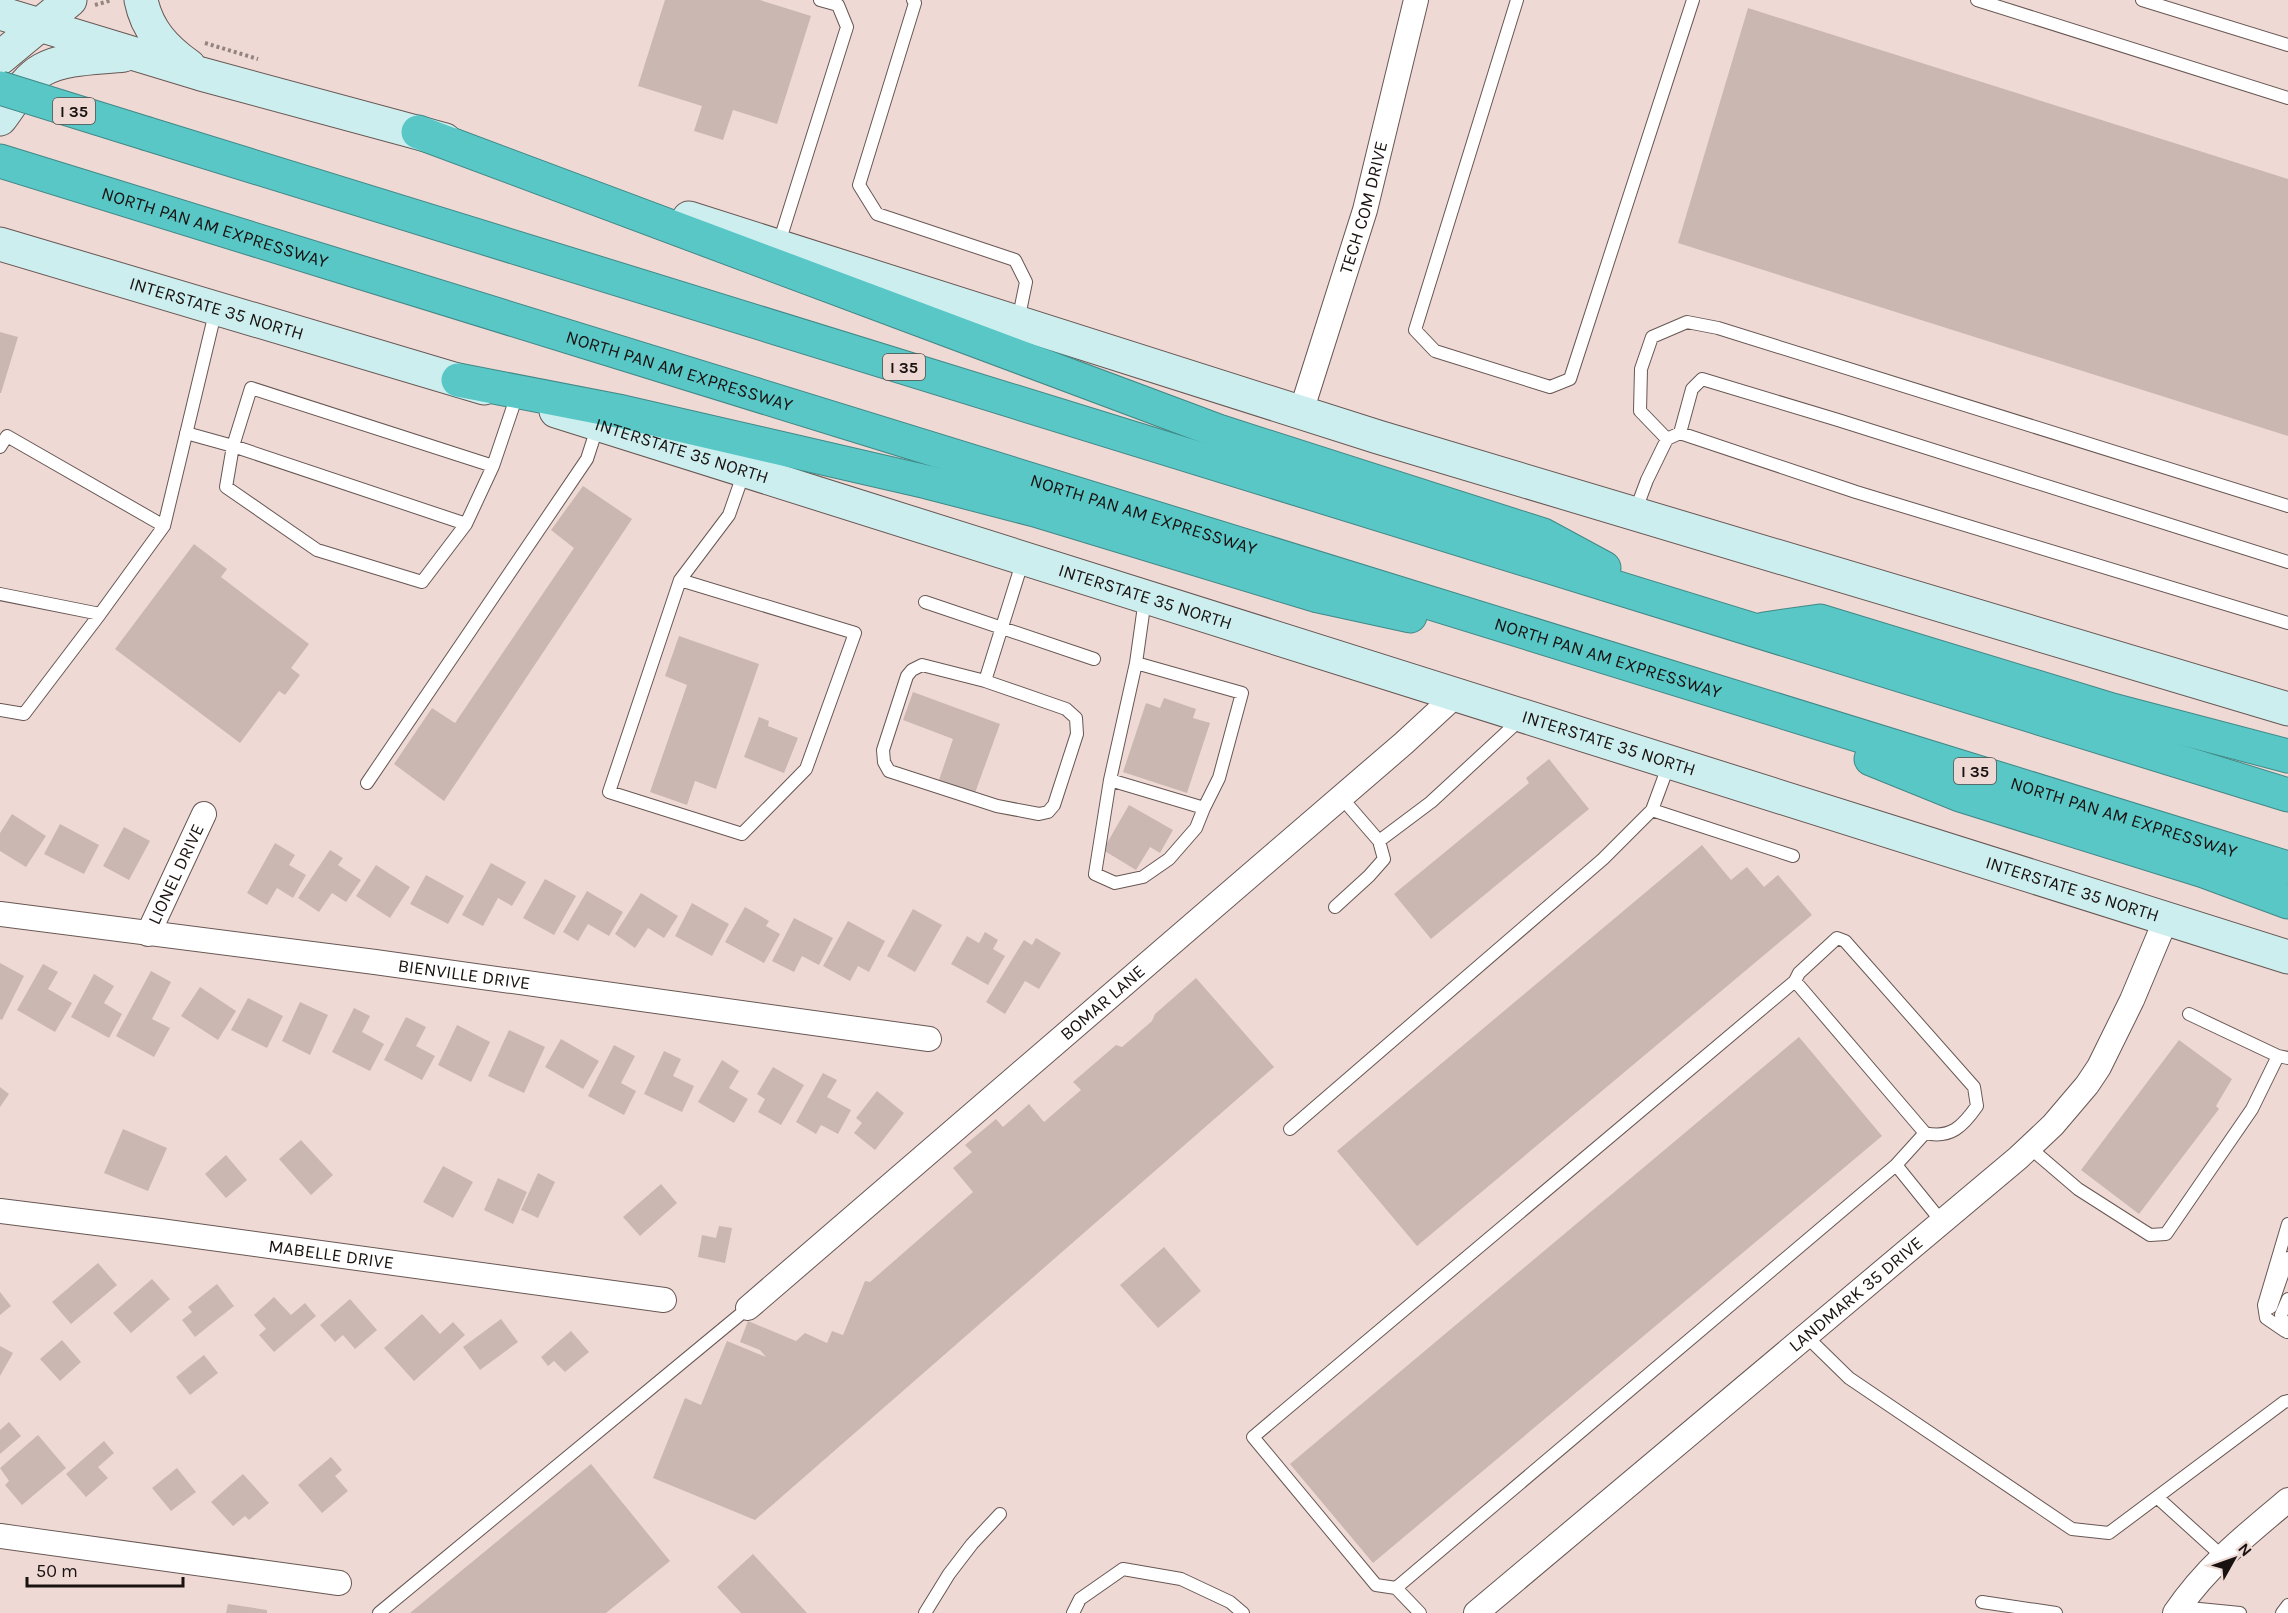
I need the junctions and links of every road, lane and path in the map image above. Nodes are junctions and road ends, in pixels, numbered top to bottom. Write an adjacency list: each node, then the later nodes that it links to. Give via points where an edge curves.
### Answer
1 (112, 0): 10 (path)
2 (141, 0): 17 (main road, via 157,38)
3 (820, 0): 24 (lane, via 838,5 847,27)
4 (913, 0): 26 (lane, via 859,185 877,214 1014,260 1026,282)
5 (1416, 0): 29 (street, TECH COM DRIVE, via 1365,210)
6 (1517, 0): 7 (lane, via 1415,330 1435,351 1550,387 1570,379)
7 (1693, 0)
8 (1977, 0): 19 (lane)
9 (2142, 0): 13 (lane)
10 (79, 3): 11 (main road)
11 (13, 14): 14 (main road); 15 (main road)
12 (198, 41): 16 (path)
13 (2288, 45)
14 (135, 53): 17 (main road); 20 (main road, via 69,62 40,71)
15 (0, 58)
16 (267, 62)
17 (201, 74): 21 (main road)
18 (0, 88): 47 (highway, I 35, bridge)
19 (2288, 98)
20 (0, 119)
21 (418, 132): 24 (main road); 47 (highway, via 1218,431 1543,535)
22 (0, 161): 54 (highway, NORTH PAN AM EXPRESSWAY / I 35)
23 (5, 243): 25 (main road, INTERSTATE 35 NORTH)
24 (778, 246): 26 (main road)
25 (216, 308): 27 (main road, INTERSTATE 35 NORTH); 31 (lane)
26 (1018, 322): 29 (main road)
27 (458, 380): 28 (main road, INTERSTATE 35 NORTH); 54 (highway, via 623,412 927,482 1035,510 1318,596)
28 (516, 398): 30 (main road, INTERSTATE 35 NORTH); 36 (lane)
29 (1301, 412): 39 (main road)
30 (598, 424): 37 (main road, INTERSTATE 35 NORTH); 65 (lane, via 587,459)
31 (186, 433): 34 (lane); 41 (lane)
32 (1680, 433): 33 (lane); 43 (lane, via 1692,389 1702,379); 50 (lane, via 1856,492)
33 (1667, 440): 38 (lane, via 1640,411 1641,369 1652,337 1688,322); 39 (lane)
34 (233, 446): 36 (lane, via 251,388); 40 (lane); 40 (lane, via 226,487 317,550 422,582)
35 (0, 447): 41 (lane, via 7,436)
36 (493, 466): 40 (lane)
37 (744, 470): 42 (main road, INTERSTATE 35 NORTH); 44 (lane, via 729,515)
38 (2288, 506)
39 (1635, 514): 59 (main road)
40 (466, 524)
41 (164, 526): 49 (lane)
42 (1023, 559): 46 (main road, INTERSTATE 35 NORTH); 51 (lane)
43 (2288, 562)
44 (680, 580): 44 (lane, via 609,792 742,834 806,769 855,633)
45 (0, 594): 49 (lane)
46 (1145, 597): 55 (lane); 58 (main road, INTERSTATE 35 NORTH)
47 (1660, 600): 52 (highway, I 35)
48 (925, 602): 51 (lane)
49 (100, 614): 60 (lane, via 24,714)
50 (2288, 623)
51 (1001, 629): 53 (lane); 57 (lane)
52 (1757, 630): 62 (highway, via 1820,621 2112,710); 66 (highway, I 35)
53 (1094, 659)
54 (1623, 661): 56 (highway, NORTH PAN AM EXPRESSWAY / I 35)
55 (1136, 663): 64 (lane); 68 (lane, via 1242,693 1219,778)
56 (1661, 674): 73 (highway, NORTH PAN AM EXPRESSWAY / I 35); 74 (highway, via 1960,795 2204,871)
57 (985, 681): 57 (lane, via 1066,709 1076,718 1077,734 1054,805 1048,812 997,806 889,771 884,762 883,750 912,670 922,665)
58 (1455, 696): 61 (main road, INTERSTATE 35 NORTH); 67 (street, BOMAR LANE)
59 (2288, 709)
60 (0, 710)
61 (1523, 717): 63 (main road, INTERSTATE 35 NORTH); 71 (lane, via 1431,801)
62 (2288, 756)
63 (1669, 763): 69 (lane); 77 (main road, INTERSTATE 35 NORTH)
64 (1110, 780): 68 (lane); 68 (lane, via 1095,874 1115,883 1143,877 1169,859 1196,828)
65 (367, 783)
66 (2288, 795)
67 (1341, 797): 71 (lane); 94 (street, BOMAR LANE)
68 (1204, 808)
69 (1652, 810): 72 (lane); 84 (lane, via 1603,859)
70 (204, 814): 78 (street, LIONEL DRIVE)
71 (1379, 841): 75 (lane, via 1384,859)
72 (1793, 856)
73 (2288, 868)
74 (2288, 902)
75 (1335, 907)
76 (0, 914): 78 (street, BIENVILLE DRIVE)
77 (2166, 919): 79 (main road, INTERSTATE 35 NORTH); 86 (street, LANDMARK 35 DRIVE, via 2099,1067 2053,1125)
78 (148, 934): 82 (street, BIENVILLE DRIVE)
79 (2288, 957)
80 (1795, 981): 85 (lane); 85 (lane, via 1837,938 1845,941 1974,1087 1977,1106 1963,1126 1937,1136); 104 (lane, via 1253,1437 1376,1585)
81 (2189, 1014): 83 (lane)
82 (929, 1039)
83 (2283, 1057): 86 (lane, via 2166,1234 2150,1235 2078,1189)
84 (1290, 1129)
85 (1925, 1133): 87 (lane)
86 (2029, 1147): 89 (street, LANDMARK 35 DRIVE)
87 (1896, 1165): 89 (lane); 104 (lane)
88 (0, 1211): 93 (street, MABELLE DRIVE)
89 (1942, 1222): 96 (street, LANDMARK 35 DRIVE)
90 (2288, 1224): 95 (lane, via 2264,1305 2266,1318)
91 (2288, 1258): 95 (lane, via 2271,1307 2275,1319)
92 (2288, 1299): 95 (lane, via 2281,1315)
93 (664, 1300)
94 (748, 1308): 108 (lane)
95 (2287, 1332)
96 (1806, 1336): 98 (lane, via 1849,1378 2072,1529 2109,1533); 113 (street, LANDMARK 35 DRIVE)
97 (2288, 1401): 98 (lane)
98 (2158, 1498): 102 (lane)
99 (2288, 1500): 102 (street)
100 (1000, 1514): 109 (lane, via 972,1544)
101 (0, 1536): 103 (street)
102 (2222, 1556): 107 (street)
103 (339, 1583)
104 (1396, 1588): 112 (lane)
105 (1982, 1602): 114 (lane)
106 (2288, 1605): 116 (lane)
107 (2177, 1610): 115 (lane)
108 (379, 1613)
109 (925, 1613)
110 (1073, 1613): 111 (lane, via 1080,1599 1123,1569 1181,1579 1230,1602)
111 (1243, 1613)
112 (1420, 1613)
113 (1476, 1613)
114 (2056, 1613)
115 (2240, 1613)
116 (2282, 1613)

